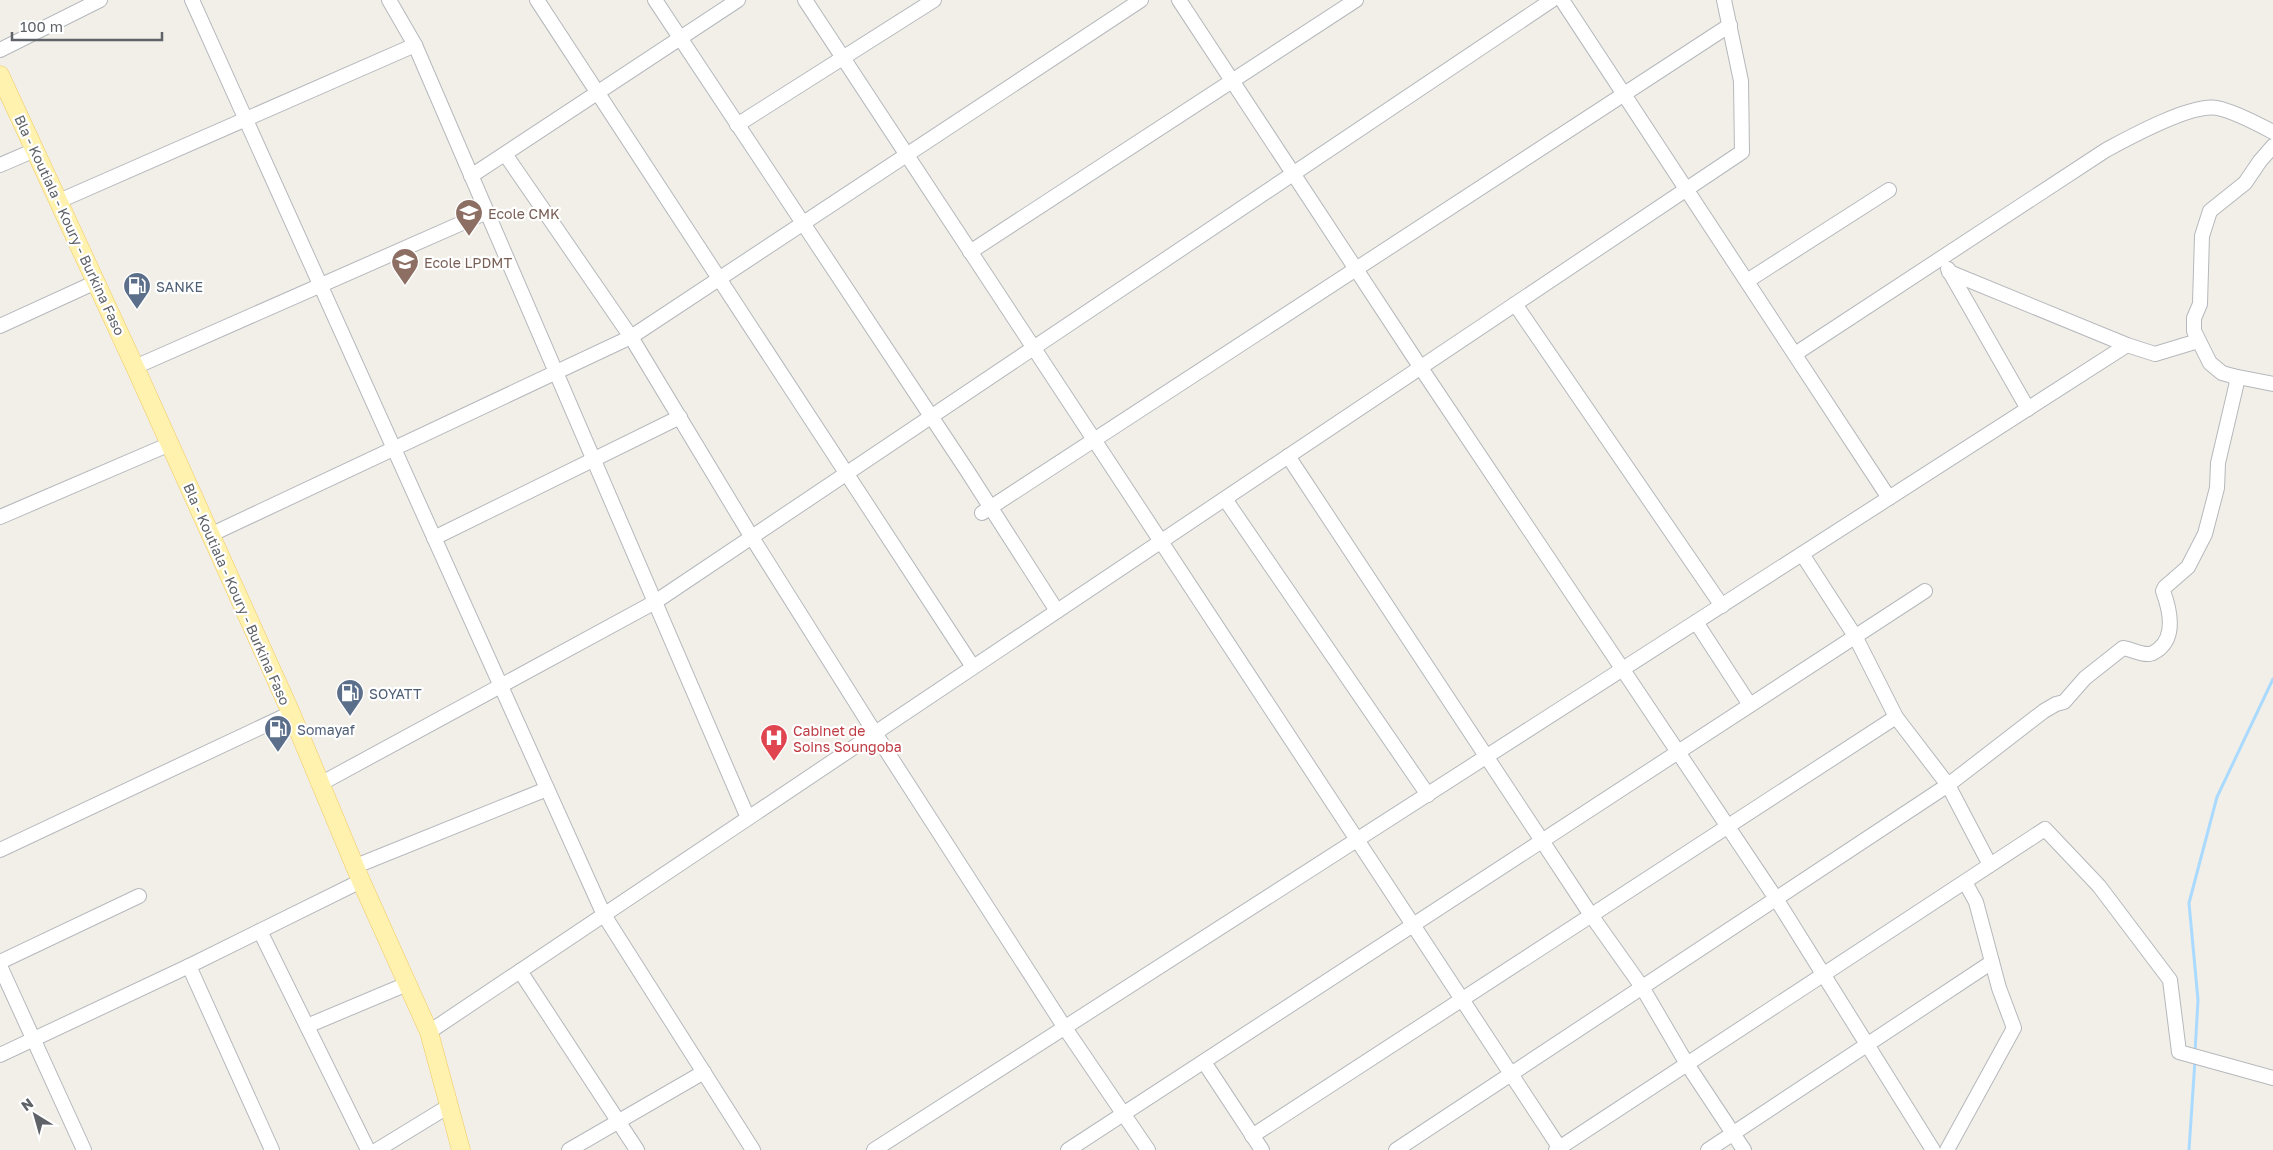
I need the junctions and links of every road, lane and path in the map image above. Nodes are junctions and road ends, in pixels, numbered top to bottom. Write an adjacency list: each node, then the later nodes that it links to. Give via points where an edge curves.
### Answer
1 (100, 0): 18 (street)
2 (192, 0): 24 (street)
3 (389, 0): 17 (street)
4 (537, 0): 22 (street)
5 (655, 0): 16 (street)
6 (738, 0): 16 (street)
7 (805, 0): 19 (street)
8 (934, 0): 19 (street)
9 (1141, 0): 30 (street)
10 (1179, 0): 21 (street)
11 (1356, 0): 21 (street)
12 (1552, 0): 32 (street)
13 (1562, 0): 23 (street)
14 (1724, 0): 15 (street)
15 (1730, 25): 23 (street); 34 (street, via 1741,81 1742,152)
16 (680, 38): 22 (street); 25 (street)
17 (415, 45): 24 (street); 33 (street)
18 (0, 50)
19 (842, 58): 25 (street); 30 (street)
20 (0, 75): 28 (main road, Bla - Koutiala - Koury - Burkina Faso)
21 (1231, 82): 32 (street); 39 (street)
22 (598, 93): 29 (street); 43 (street)
23 (1624, 95): 34 (street); 41 (street)
24 (246, 119): 36 (street); 46 (street)
25 (737, 125): 38 (street)
26 (2273, 132): 40 (street, via 2216,108 2201,109 2156,124 2106,150)
27 (2273, 146): 50 (street, via 2245,183 2210,211 2202,236 2200,304 2194,318)
28 (35, 150): 31 (street); 36 (main road, Bla - Koutiala - Koury - Burkina Faso)
29 (505, 154): 33 (street); 49 (street)
30 (906, 155): 38 (street); 39 (street)
31 (0, 165)
32 (1292, 172): 41 (street); 52 (street)
33 (472, 176): 37 (street)
34 (1686, 189): 44 (street); 47 (street)
35 (1889, 190): 44 (street)
36 (59, 201): 45 (main road, Bla - Koutiala - Koury - Burkina Faso)
37 (487, 212): 46 (street); 56 (street)
38 (802, 224): 43 (street); 61 (street)
39 (970, 252): 52 (street)
40 (1941, 258): 42 (street); 53 (street)
41 (1357, 270): 55 (street); 62 (street)
42 (1949, 272): 51 (street); 59 (street)
43 (719, 279): 49 (street); 67 (street)
44 (1747, 281): 53 (street)
45 (96, 282): 48 (street); 54 (main road, Bla - Koutiala - Koury - Burkina Faso)
46 (320, 285): 54 (street); 64 (street)
47 (1515, 304): 55 (street); 79 (street)
48 (0, 326)
49 (631, 337): 56 (street); 60 (street)
50 (2198, 341): 51 (street, via 2155,354); 57 (street, via 2210,363 2222,373)
51 (2127, 345): 59 (street)
52 (1032, 347): 61 (street); 62 (street)
53 (1795, 354): 69 (street)
54 (135, 367): 63 (main road, Bla - Koutiala - Koury - Burkina Faso)
55 (1420, 368): 65 (street); 84 (street)
56 (556, 372): 64 (street); 66 (street)
57 (2233, 376): 58 (street); 93 (street, via 2237,382 2205,534 2188,567 2163,591 2169,615 2169,637 2165,644 2148,655 2123,648 2085,678 2064,702 2044,711)
58 (2273, 384)
59 (2028, 409): 69 (street)
60 (680, 417): 66 (street); 73 (street)
61 (929, 417): 67 (street); 70 (street, via 966,468)
62 (1093, 440): 70 (street); 75 (street)
63 (170, 444): 71 (street); 72 (main road, Bla - Koutiala - Koury - Burkina Faso)
64 (394, 448): 72 (street); 74 (street)
65 (1288, 456): 68 (street); 91 (street)
66 (593, 459): 74 (street); 78 (street)
67 (846, 473): 73 (street); 83 (street)
68 (1225, 498): 75 (street); 95 (street)
69 (1890, 498): 76 (street)
70 (985, 510): 80 (street)
71 (0, 517)
72 (210, 535): 87 (main road, Bla - Koutiala - Koury - Burkina Faso)
73 (751, 536): 78 (street); 89 (street)
74 (434, 538): 85 (street)
75 (1160, 542): 80 (street); 98 (street)
76 (1802, 554): 79 (street); 82 (street)
77 (1925, 591): 82 (street)
78 (654, 602): 85 (street); 96 (street)
79 (1722, 606): 81 (street)
80 (1057, 611): 83 (street)
81 (1696, 622): 84 (street); 86 (street)
82 (1855, 636): 86 (street); 88 (street)
83 (973, 667): 89 (street)
84 (1624, 669): 90 (street); 91 (street)
85 (501, 686): 92 (street); 94 (street)
86 (1750, 705): 90 (street)
87 (290, 713): 92 (main road, Bla - Koutiala - Koury - Burkina Faso); 100 (street)
88 (1896, 717): 93 (street); 97 (street)
89 (875, 732): 96 (street); 119 (street)
90 (1679, 752): 97 (street); 99 (street)
91 (1488, 756): 95 (street); 99 (street)
92 (320, 784): 102 (main road, Bla - Koutiala - Koury - Burkina Faso)
93 (1948, 785): 101 (street); 105 (street)
94 (547, 789): 102 (street); 106 (street)
95 (1428, 795): 98 (street)
96 (748, 818): 106 (street)
97 (1727, 825): 105 (street); 107 (street)
98 (1357, 840): 108 (street); 119 (street)
99 (1543, 840): 107 (street); 108 (street)
100 (0, 850)
101 (1990, 866): 103 (street); 128 (street, via 2045,829 2099,886 2170,980 2179,1052)
102 (358, 874): 109 (street); 115 (main road, Bla - Koutiala - Koury - Burkina Faso)
103 (1965, 882): 110 (street, via 1976,902); 114 (street)
104 (139, 896): 111 (street)
105 (1775, 897): 114 (street); 116 (street)
106 (604, 915): 113 (street); 126 (street)
107 (1591, 915): 116 (street); 117 (street)
108 (1413, 925): 117 (street); 124 (street)
109 (260, 931): 112 (street); 118 (street)
110 (1992, 962): 122 (street); 151 (street, via 2014,1028)
111 (0, 964): 121 (street)
112 (189, 966): 121 (street); 136 (street)
113 (520, 971): 120 (street); 131 (street)
114 (1824, 975): 122 (street); 125 (street)
115 (407, 984): 118 (street); 120 (main road, Bla - Koutiala - Koury - Burkina Faso)
116 (1642, 987): 125 (street); 127 (street)
117 (1463, 1000): 127 (street); 133 (street)
118 (307, 1026): 137 (street)
119 (1065, 1028): 130 (street); 143 (street)
120 (429, 1032): 129 (main road, Bla - Koutiala - Koury - Burkina Faso)
121 (34, 1040): 123 (street); 135 (street)
122 (1867, 1044): 132 (street); 150 (street)
123 (0, 1055)
124 (1204, 1062): 130 (street); 133 (street)
125 (1687, 1064): 132 (street); 134 (street)
126 (704, 1072): 131 (street); 142 (street)
127 (1511, 1073): 134 (street); 147 (street)
128 (2273, 1078)
129 (449, 1106): 138 (street); 139 (main road, Bla - Koutiala - Koury - Burkina Faso)
130 (1124, 1114): 144 (street); 145 (street)
131 (618, 1122): 140 (street); 141 (street)
132 (1732, 1134): 148 (street); 149 (street)
133 (1252, 1136): 146 (street)
134 (1559, 1149)
135 (84, 1150)
136 (272, 1150)
137 (368, 1150)
138 (377, 1150)
139 (461, 1150)
140 (569, 1150)
141 (637, 1150)
142 (753, 1150)
143 (874, 1150)
144 (1068, 1150)
145 (1148, 1150)
146 (1262, 1150)
147 (1396, 1150)
148 (1708, 1150)
149 (1744, 1150)
150 (1933, 1150)
151 (1947, 1150)

